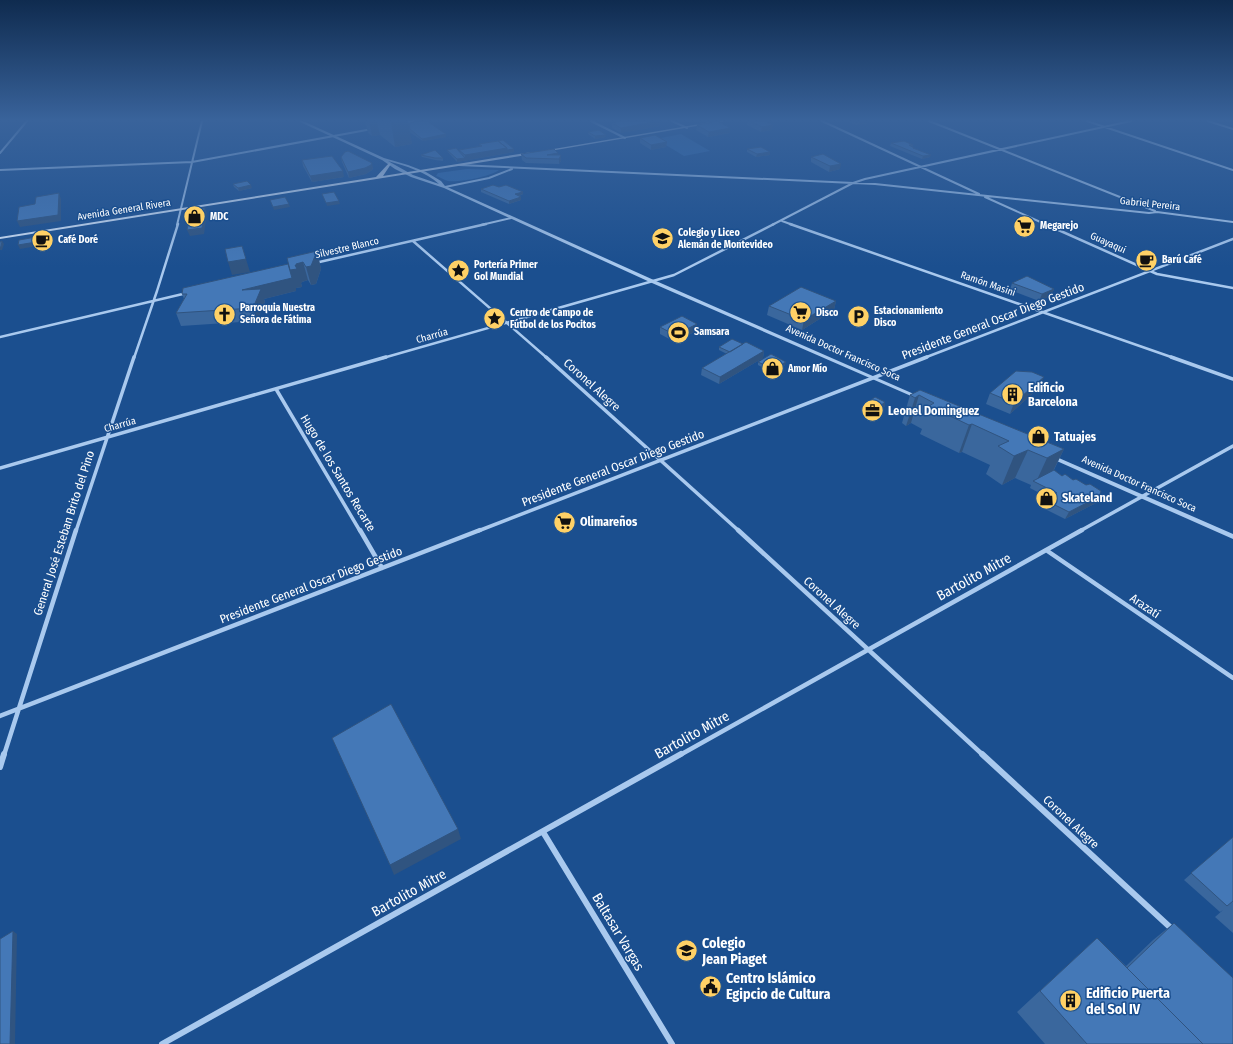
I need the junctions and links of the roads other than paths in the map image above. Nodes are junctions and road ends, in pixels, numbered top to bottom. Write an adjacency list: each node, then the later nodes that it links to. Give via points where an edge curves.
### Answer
1 (190, 170): 17 (street, General José Esteban Brito del Pino)
2 (385, 170): 13 (main road)
3 (401, 170): 12 (street, Avenida Doctor Francisco Soca)
4 (417, 170): 11 (street, Avenida Doctor Francisco Soca)
5 (428, 170): 11 (main road, Avenida General Rivera)
6 (510, 170): 15 (street, Gabriel Pereira, via 489,178)
7 (553, 170): 14 (street, Gabriel Pereira)
8 (906, 170): 14 (street)
9 (929, 170): 16 (street, Guayaqui)
10 (1051, 170): 18 (street)
11 (420, 171): 12 (main road, Avenida General Rivera); 15 (street, Avenida Doctor Francisco Soca, via 441,182)
12 (408, 173): 13 (main road, Avenida General Rivera); 15 (street, Avenida Doctor Francisco Soca, via 434,185)
13 (377, 178): 17 (main road, Avenida General Rivera)
14 (853, 183): 16 (street, Gabriel Pereira); 20 (street, Charrúa)
15 (445, 187): 19 (street, Avenida Doctor Francisco Soca)
16 (982, 195): 18 (street, Gabriel Pereira); 26 (street, Guayaqui)
17 (182, 210): 22 (main road, Avenida General Rivera); 30 (street, General José Esteban Brito del Pino)
18 (1157, 212): 21 (street, Gabriel Pereira)
19 (511, 218): 24 (street, Silvestre Blanco); 27 (street, Avenida Doctor Francisco Soca)
20 (782, 221): 27 (street, Charrúa, via 674,275); 31 (street, Ramón Masini)
21 (1233, 222)
22 (0, 238)
23 (1233, 239): 26 (street, Presidente General Oscar Diego Gestido)
24 (413, 240): 25 (street, Silvestre Blanco); 32 (street, Coronel Alegre)
25 (313, 264)
26 (1149, 271): 28 (street, Guayaqui); 31 (street, Presidente General Oscar Diego Gestido)
27 (654, 282): 32 (street, Charrúa); 34 (street, Avenida Doctor Francisco Soca)
28 (1233, 288)
29 (189, 292): 30 (street)
30 (153, 300): 33 (street); 38 (street, General José Esteban Brito del Pino)
31 (1044, 312): 34 (street, Presidente General Oscar Diego Gestido); 35 (street, Ramón Masini)
32 (508, 322): 36 (street, Charrúa); 41 (street, Coronel Alegre)
33 (0, 336)
34 (874, 378): 37 (street, Avenida Doctor Francisco Soca); 41 (street, Presidente General Oscar Diego Gestido)
35 (1233, 379)
36 (276, 389): 38 (street, Charrúa); 46 (street, Hugo de los Santos Recarte)
37 (925, 401)
38 (106, 438): 42 (street, Charrúa); 49 (street, General José Esteban Brito del Pino)
39 (1233, 446): 43 (street, Bartolito Mitre)
40 (1048, 455): 43 (street, Avenida Doctor Francisco Soca)
41 (661, 461): 46 (street, Presidente General Oscar Diego Gestido); 47 (street, Coronel Alegre)
42 (0, 468)
43 (1142, 497): 44 (street, Avenida Doctor Francisco Soca); 45 (street, Bartolito Mitre)
44 (1233, 537)
45 (1046, 550): 47 (street, Bartolito Mitre); 48 (street, Arazatí)
46 (382, 568): 49 (street, Presidente General Oscar Diego Gestido)
47 (868, 650): 52 (street, Bartolito Mitre); 53 (street, Coronel Alegre)
48 (1233, 678)
49 (19, 708): 50 (street, Presidente General Oscar Diego Gestido); 51 (street, General José Esteban Brito del Pino)
50 (0, 716)
51 (0, 767)
52 (543, 832): 54 (street, Bartolito Mitre); 55 (street, Baltasar Vargas)
53 (1174, 931)
54 (162, 1044)
55 (672, 1044)

